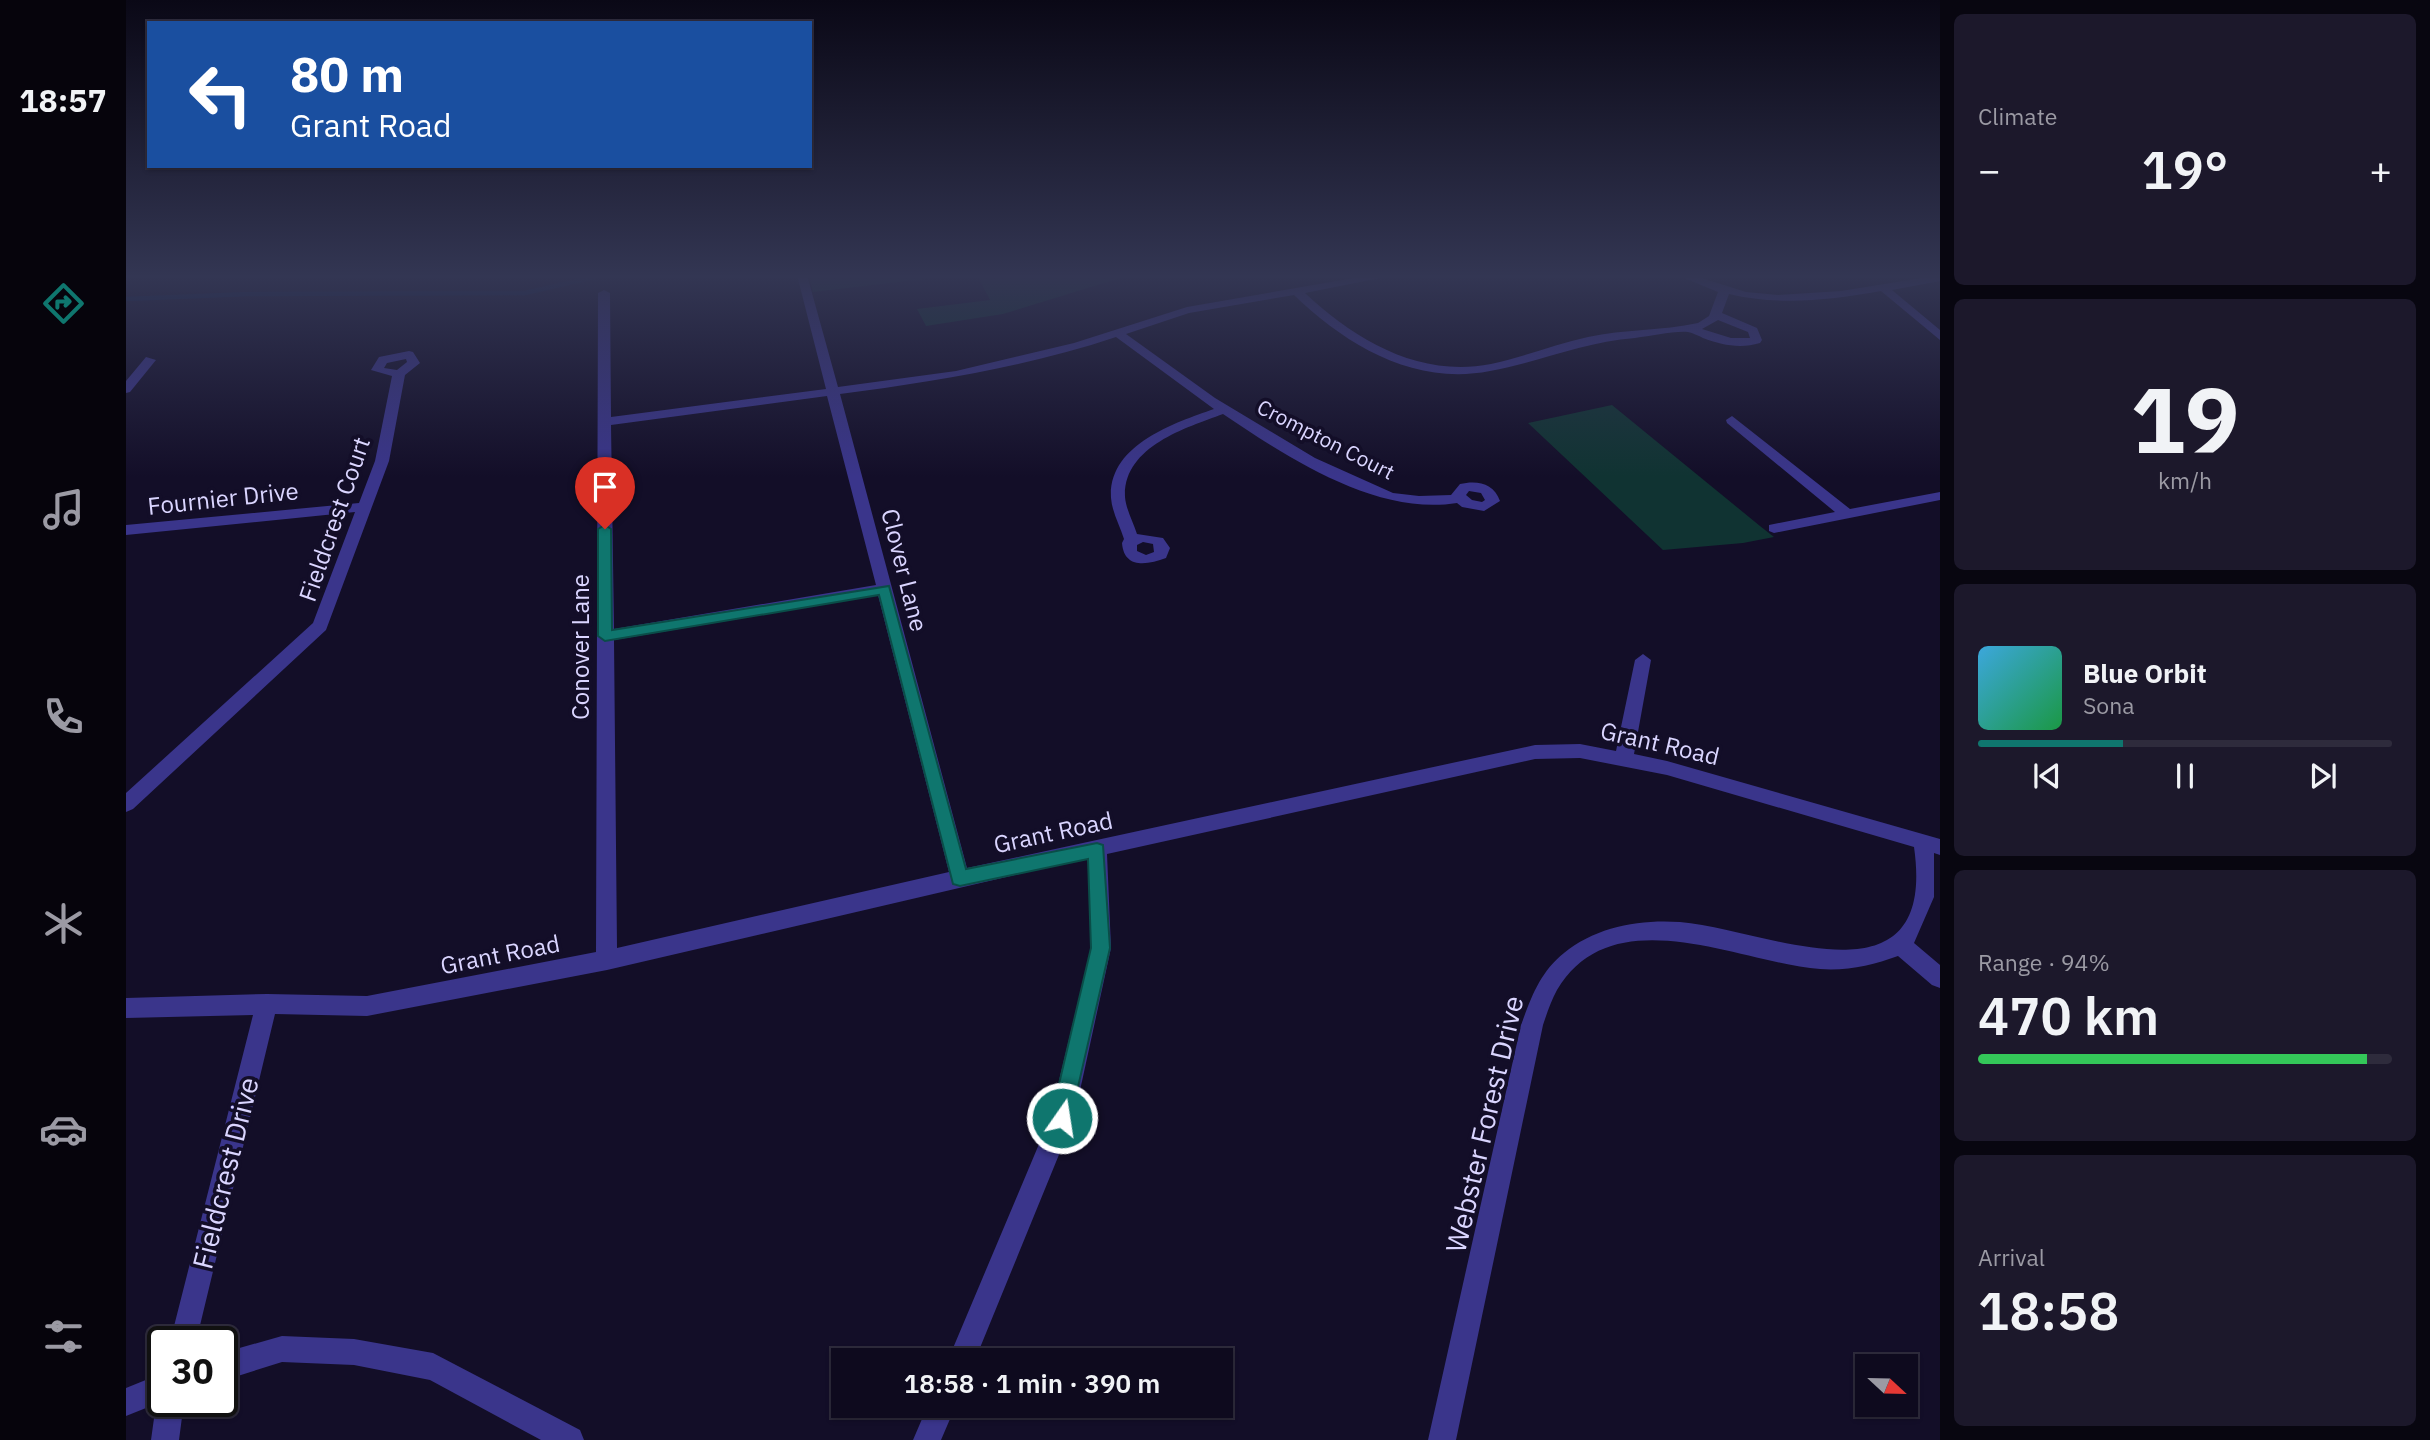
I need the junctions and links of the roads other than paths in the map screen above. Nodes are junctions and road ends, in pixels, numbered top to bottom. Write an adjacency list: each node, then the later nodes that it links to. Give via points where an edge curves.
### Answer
1 (604, 342): 13 (street, Conover Lane)
2 (821, 342): 10 (street, Clover Lane)
3 (1089, 342): 10 (street, via 956,375)
4 (1130, 342): 11 (street, Crompton Court)
5 (1359, 342): 6 (street, via 1390,357 1435,368 1484,368)
6 (1584, 342)
7 (150, 360): 9 (street)
8 (399, 374): 16 (street, Fieldcrest Court, via 382,461)
9 (126, 388)
10 (834, 391): 13 (street); 21 (street, Clover Lane)
11 (1225, 409): 15 (street, Crompton Court, via 1270,439 1382,494 1430,502); 20 (street, via 1162,433 1131,461 1119,482 1118,498)
12 (1732, 420): 17 (street)
13 (605, 422): 22 (street, Conover Lane)
14 (1940, 496): 17 (street)
15 (1459, 498)
16 (366, 507): 19 (street, Fournier Drive); 25 (street, Fieldcrest Court, via 320,626)
17 (1846, 513): 18 (street)
18 (1774, 528)
19 (126, 530)
20 (1132, 540)
21 (884, 589): 22 (street); 28 (street, Clover Lane)
22 (605, 636): 30 (street, Conover Lane)
23 (1643, 660): 24 (street)
24 (1624, 758): 26 (street, Grant Road); 27 (street, Grant Road, via 1580,751 1535,752)
25 (126, 804)
26 (1932, 845): 29 (street, via 1920,917)
27 (1097, 850): 28 (street, Grant Road); 35 (street, via 1101,948 1062,1118)
28 (960, 878): 30 (street, Grant Road)
29 (1901, 945): 31 (street); 44 (street, Webster Forest Drive, via 1876,955 1839,960 1796,957 1700,934 1632,932 1604,939 1578,953 1556,973 1532,1025)
30 (607, 960): 32 (street, Grant Road, via 367,1006)
31 (1940, 978)
32 (267, 1004): 33 (street, Grant Road); 34 (street, Fieldcrest Drive)
33 (126, 1008)
34 (187, 1326)
35 (966, 1348)
36 (238, 1362): 42 (street, via 282,1349 354,1352 433,1367)
37 (147, 1393): 38 (street)
38 (126, 1402)
39 (168, 1417): 41 (street)
40 (936, 1418): 43 (street)
41 (165, 1440)
42 (570, 1440)
43 (927, 1440)
44 (1443, 1440)

